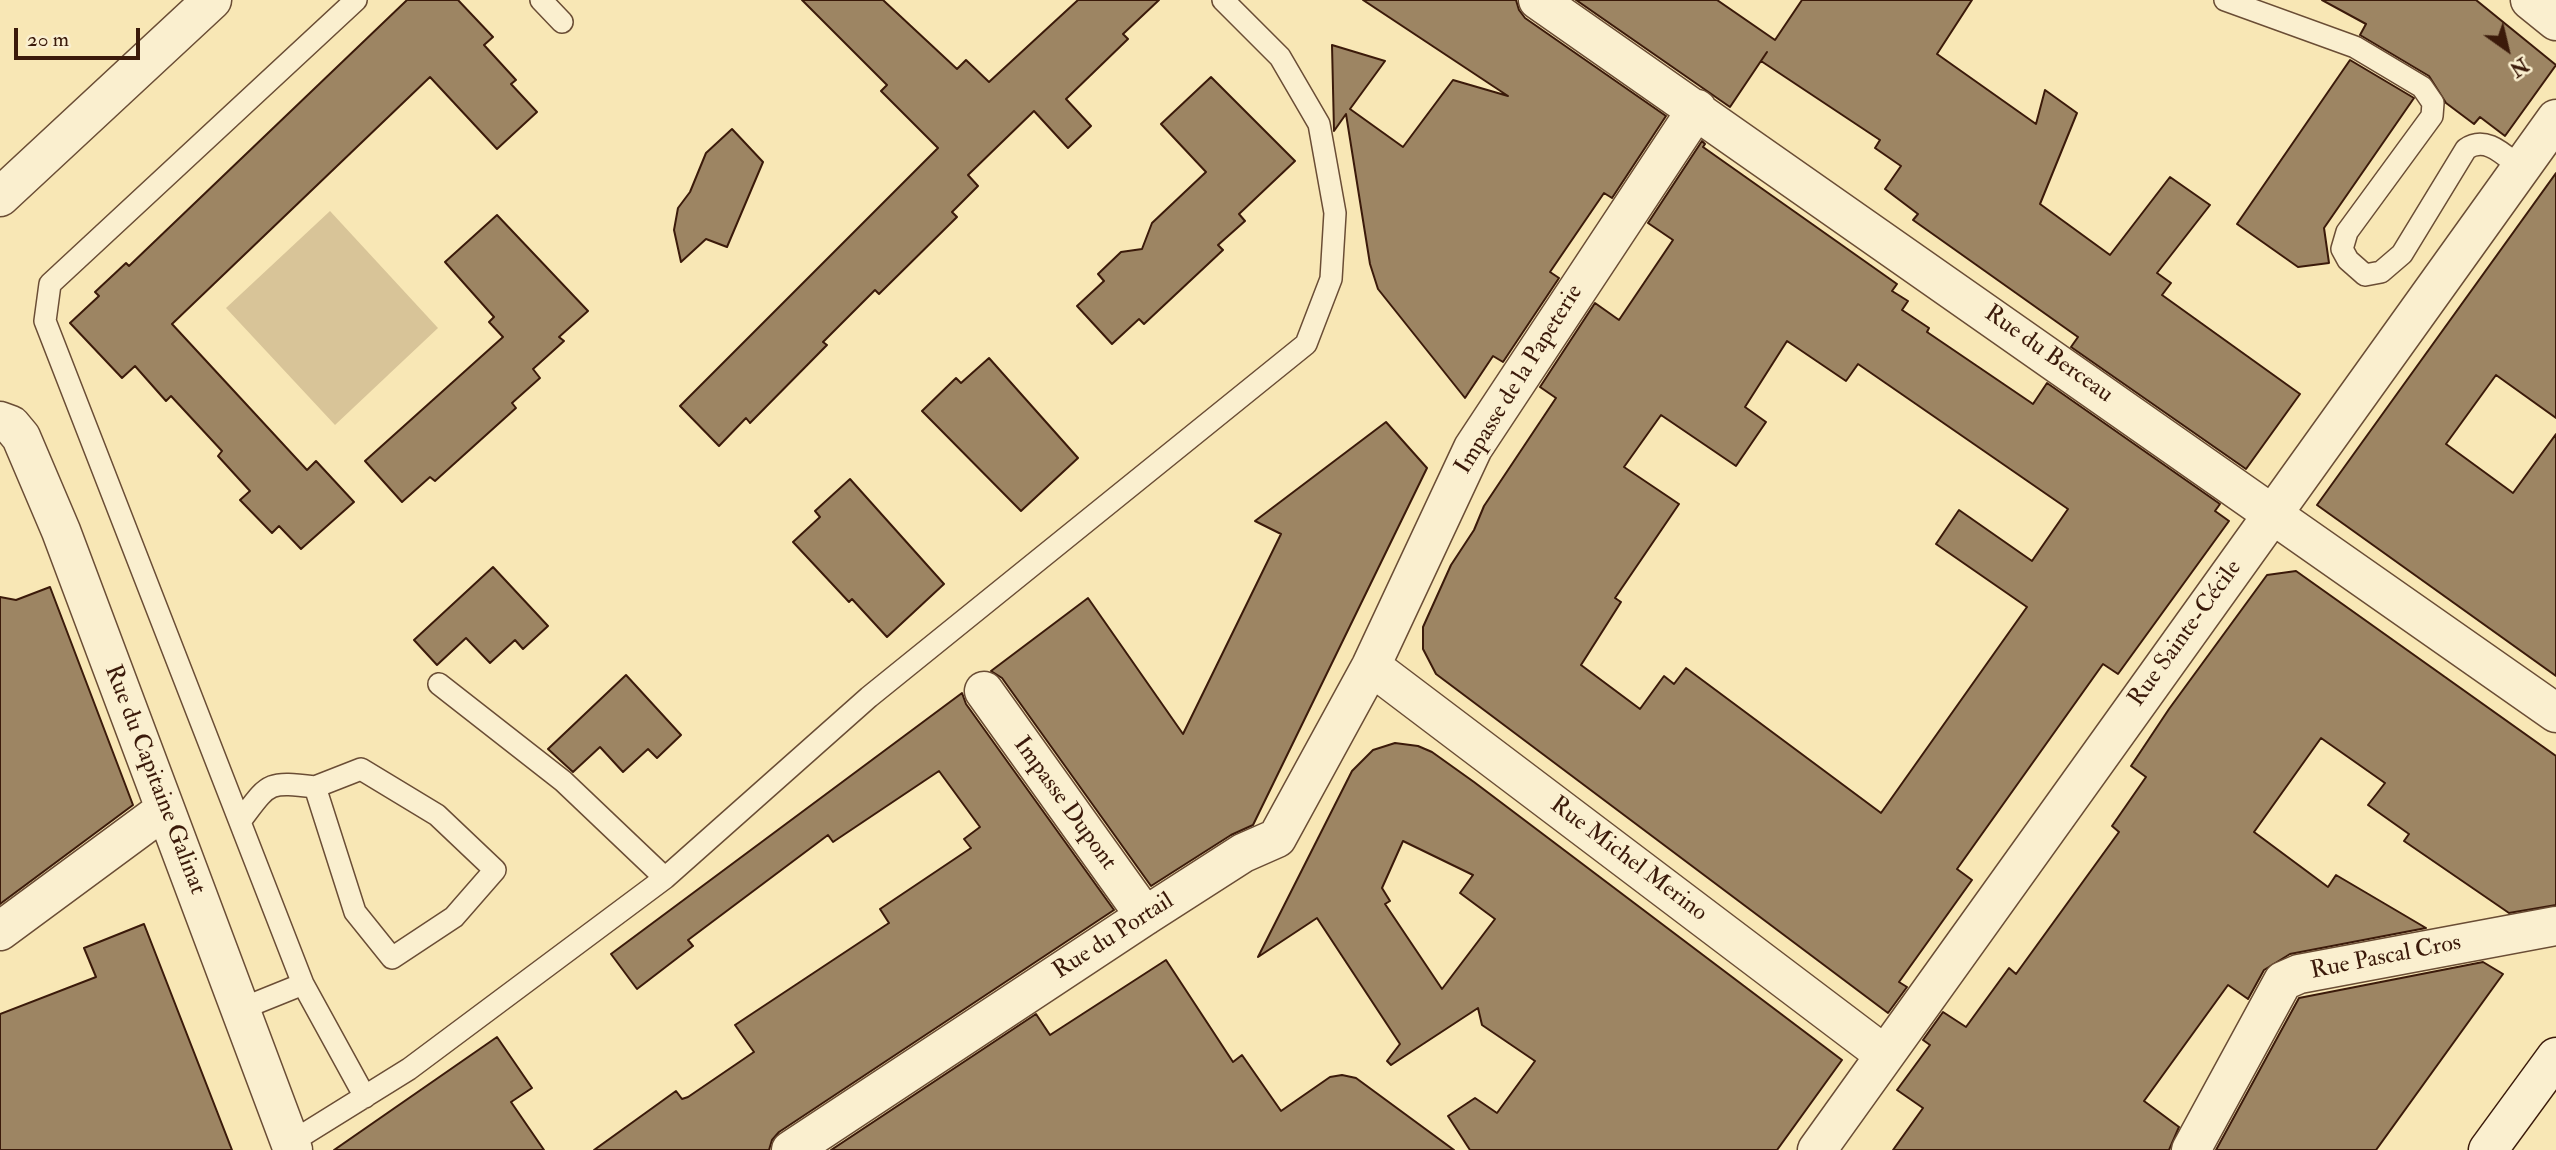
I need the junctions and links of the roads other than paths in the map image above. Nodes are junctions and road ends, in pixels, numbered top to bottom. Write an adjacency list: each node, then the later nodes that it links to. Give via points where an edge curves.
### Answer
1 (212, 0): 13 (street)
2 (356, 0): 22 (lane, via 50,284 45,321)
3 (541, 0): 9 (lane)
4 (1223, 0): 23 (lane, via 1280,57 1319,124 1335,213 1331,279 1306,344 869,697)
5 (1538, 0): 10 (street, Rue du Berceau)
6 (2225, 0): 12 (lane, via 2355,47 2422,87 2433,103 2432,116 2347,232 2342,249 2365,275 2381,272 2402,254 2466,149 2485,143)
7 (2530, 0): 8 (street)
8 (2556, 21)
9 (562, 23)
10 (1697, 110): 15 (street, Rue du Berceau); 16 (street, Impasse de la Papeterie, via 1473,448)
11 (2556, 120): 12 (street, Rue Sainte-Cécile)
12 (2521, 168): 15 (street, Rue Sainte-Cécile)
13 (0, 197)
14 (0, 421): 21 (street, Rue du Capitaine Galinat, via 21,437 61,531)
15 (2273, 513): 19 (street, Rue du Berceau); 29 (street, Rue Sainte-Cécile)
16 (1371, 666): 24 (street, Rue du Portail, via 1276,838 1242,853); 29 (street, Rue Michel Merino)
17 (439, 684): 23 (lane, via 563,780)
18 (984, 691): 24 (street, Impasse Dupont)
19 (2556, 713)
20 (315, 787): 20 (lane, via 355,912 392,958 454,917 495,870 437,815 361,769); 22 (lane, via 275,784 265,789)
21 (164, 810): 26 (street); 28 (street, Rue du Capitaine Galinat)
22 (241, 820): 27 (lane)
23 (665, 878): 31 (lane)
24 (1144, 916): 33 (street, Rue du Portail)
25 (2556, 926): 35 (street, Rue Pascal Cros, via 2299,974 2283,981)
26 (0, 931)
27 (303, 984): 28 (lane); 31 (lane)
28 (241, 1009): 32 (street, Rue du Capitaine Galinat)
29 (1885, 1055): 34 (street, Rue Sainte-Cécile)
30 (2556, 1057): 36 (street)
31 (365, 1097): 32 (lane)
32 (291, 1146)
33 (791, 1150)
34 (1817, 1150)
35 (2191, 1150)
36 (2488, 1150)

